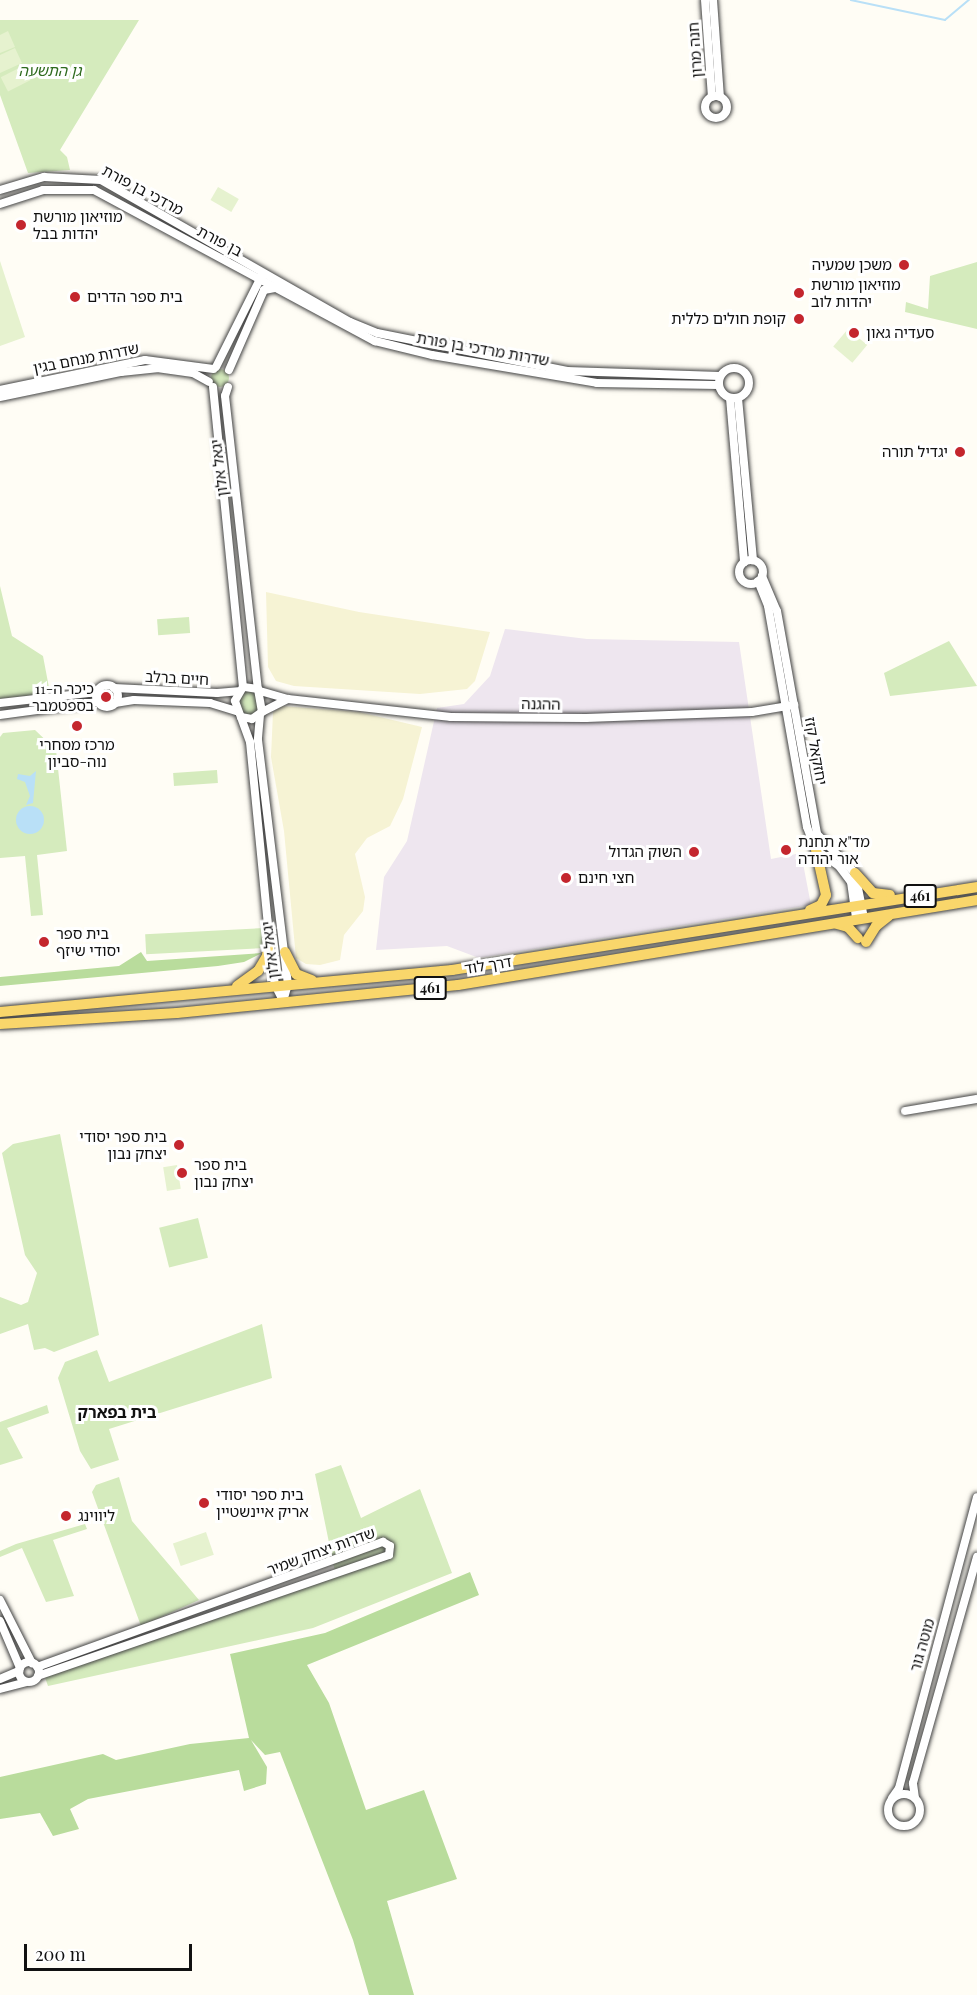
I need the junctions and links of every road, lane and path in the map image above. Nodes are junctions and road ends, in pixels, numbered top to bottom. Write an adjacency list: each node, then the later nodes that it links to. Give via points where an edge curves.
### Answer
1 (705, 0): 2 (street, חנה מרון, via 716,97)
2 (713, 0)
3 (0, 190): 5 (street, מרדכי בן פורת, via 44,177 101,180)
4 (0, 204): 5 (street, בן פורת, via 43,190 94,190)
5 (261, 275): 6 (street, שדרות מרדכי בן פורת); 7 (street); 9 (street, שדרות מרדכי בן פורת, via 377,333 567,371)
6 (275, 288): 8 (street, via 264,290); 9 (street, שדרות מרדכי בן פורת, via 353,332 432,355 597,383)
7 (214, 368): 8 (street, שדרות מנחם בגין); 10 (street); 12 (street, שדרות מנחם בגין, via 145,360)
8 (229, 370): 11 (street, יגאל אלון, via 232,381)
9 (719, 381): 14 (street); 14 (street, via 729,368 744,371 749,385)
10 (211, 385): 11 (street); 13 (street, שדרות מנחם בגין, via 193,373 157,368); 18 (street, יגאל אלון)
11 (228, 387): 19 (street, יגאל אלון, via 225,396)
12 (0, 390)
13 (0, 397)
14 (734, 398): 15 (street)
15 (749, 561): 16 (street, יחזקאל קזז, via 761,566); 16 (street, via 740,576 750,583)
16 (760, 578): 25 (street, יחזקאל קזז, via 777,611)
17 (114, 688): 18 (street, חיים ברלב, via 217,693); 20 (street, via 104,685); 24 (street)
18 (241, 689): 19 (street, חיים ברלב); 26 (street, יגאל אלון)
19 (259, 690): 21 (street, ההגנה); 27 (street, יגאל אלון)
20 (97, 692): 22 (street); 23 (street)
21 (288, 699): 25 (street, ההגנה, via 451,717 586,718 752,712); 27 (street)
22 (98, 702): 24 (street, via 105,707); 28 (street)
23 (0, 703)
24 (115, 703): 26 (street, חיים ברלב, via 210,703)
25 (790, 705): 29 (street, יחזקאל קזז, via 807,827); 30 (street, יחזקאל קזז, via 817,834)
26 (239, 714): 27 (street); 38 (street, יגאל אלון, via 250,742)
27 (261, 714): 39 (street, יגאל אלון, via 258,740)
28 (0, 715)
29 (816, 850): 33 (street, יחזקאל קזז, via 845,873); 34 (main road, via 825,885 824,900 813,909)
30 (855, 873): 31 (main road, via 879,895); 33 (street, יחזקאל קזז)
31 (977, 886): 33 (main road, דרך לוד / 461)
32 (977, 900): 35 (main road, דרך לוד / 461)
33 (859, 905): 34 (main road, דרך לוד / 461); 36 (street, יחזקאל קזז)
34 (795, 914): 40 (main road, דרך לוד / 461, via 452,970)
35 (892, 914): 36 (main road, דרך לוד / 461); 37 (main road, via 862,940 848,927)
36 (860, 918): 37 (main road, דרך לוד / 461)
37 (834, 923): 44 (main road, דרך לוד / 461, via 459,985)
38 (269, 937): 42 (street, יגאל אלון); 43 (main road, via 267,956 258,971)
39 (285, 952): 40 (main road, via 297,974); 41 (street, יגאל אלון)
40 (324, 982): 41 (main road, דרך לוד / 461)
41 (288, 984): 42 (main road, דרך לוד / 461); 44 (street, יגאל אלון)
42 (275, 985): 43 (main road, דרך לוד / 461); 44 (street, יגאל אלון)
43 (232, 988): 45 (main road, דרך לוד / 461)
44 (283, 1001): 46 (main road, דרך לוד / 461, via 177,1013)
45 (0, 1012)
46 (0, 1024)
47 (977, 1099): 48 (street)
48 (905, 1112)
49 (977, 1497): 58 (street, מוטה גור, via 899,1788)
50 (977, 1557): 59 (street, מוטה גור, via 913,1783)
51 (0, 1600): 53 (street)
52 (0, 1621): 54 (street)
53 (36, 1669): 53 (street, שדרות יצחק שמיר, via 389,1554 390,1546 383,1542); 54 (street); 56 (street)
54 (20, 1670): 55 (street); 56 (street)
55 (0, 1679)
56 (26, 1682): 57 (street)
57 (0, 1689)
58 (892, 1798): 59 (street, via 905,1794); 59 (street, מוטה גור, via 887,1814 902,1827 918,1818 920,1809)
59 (915, 1798)

